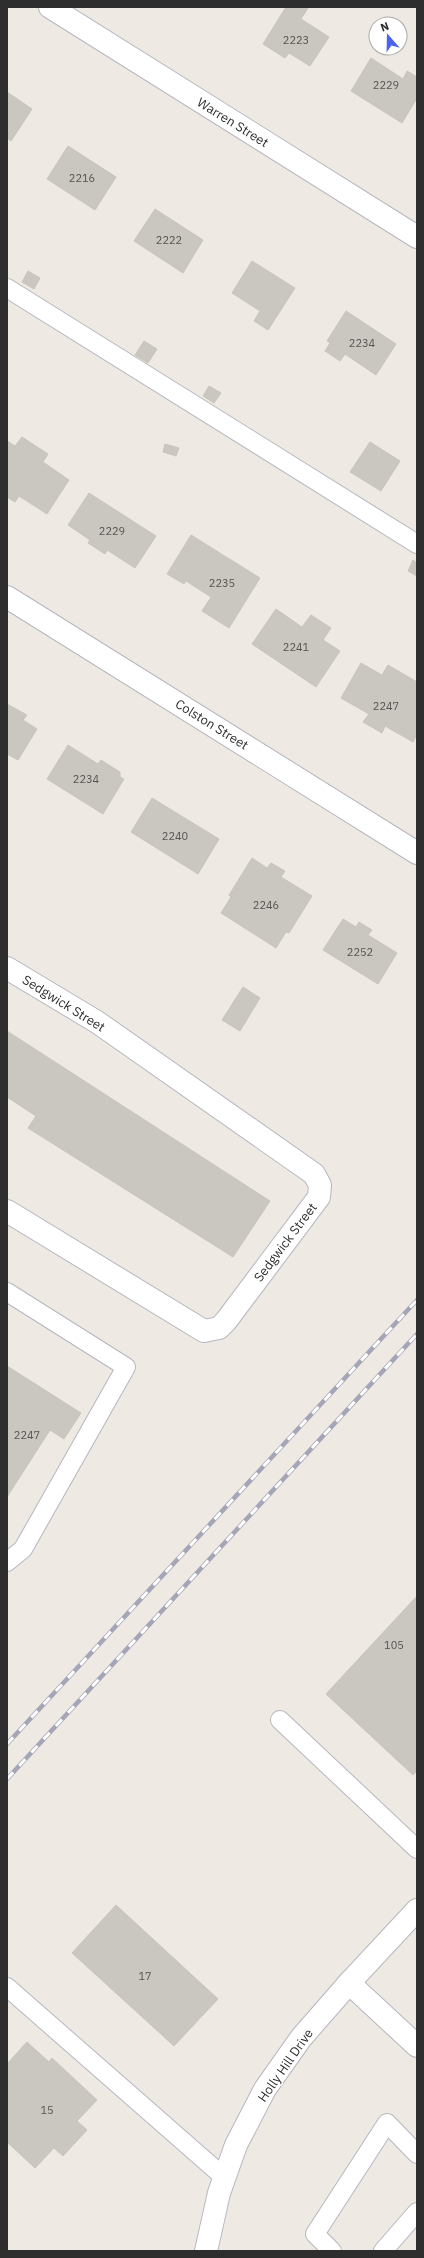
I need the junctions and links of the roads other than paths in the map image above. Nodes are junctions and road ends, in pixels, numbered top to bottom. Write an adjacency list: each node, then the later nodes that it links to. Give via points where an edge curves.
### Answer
1 (50, 7): 2 (street, Warren Street)
2 (417, 236)
3 (7, 288): 4 (lane)
4 (417, 544)
5 (7, 596): 6 (street, Colston Street)
6 (417, 852)
7 (7, 968): 8 (street, Sedgwick Street, via 97,1022 314,1174 320,1185 319,1197 226,1321 219,1328 204,1330)
8 (7, 1211)
9 (7, 1292): 10 (lane, via 126,1367 22,1549)
10 (7, 1562)
11 (280, 1720): 12 (lane)
12 (417, 1849)
13 (417, 1910): 14 (street, Holly Hill Drive)
14 (349, 1984): 16 (street); 18 (street, Holly Hill Drive, via 301,2038 265,2089 236,2145)
15 (7, 1986): 18 (lane)
16 (417, 2046)
17 (417, 2154): 21 (lane, via 387,2123 315,2234)
18 (224, 2178): 20 (street, Holly Hill Drive)
19 (417, 2212): 22 (lane)
20 (206, 2251)
21 (332, 2251)
22 (383, 2251)

